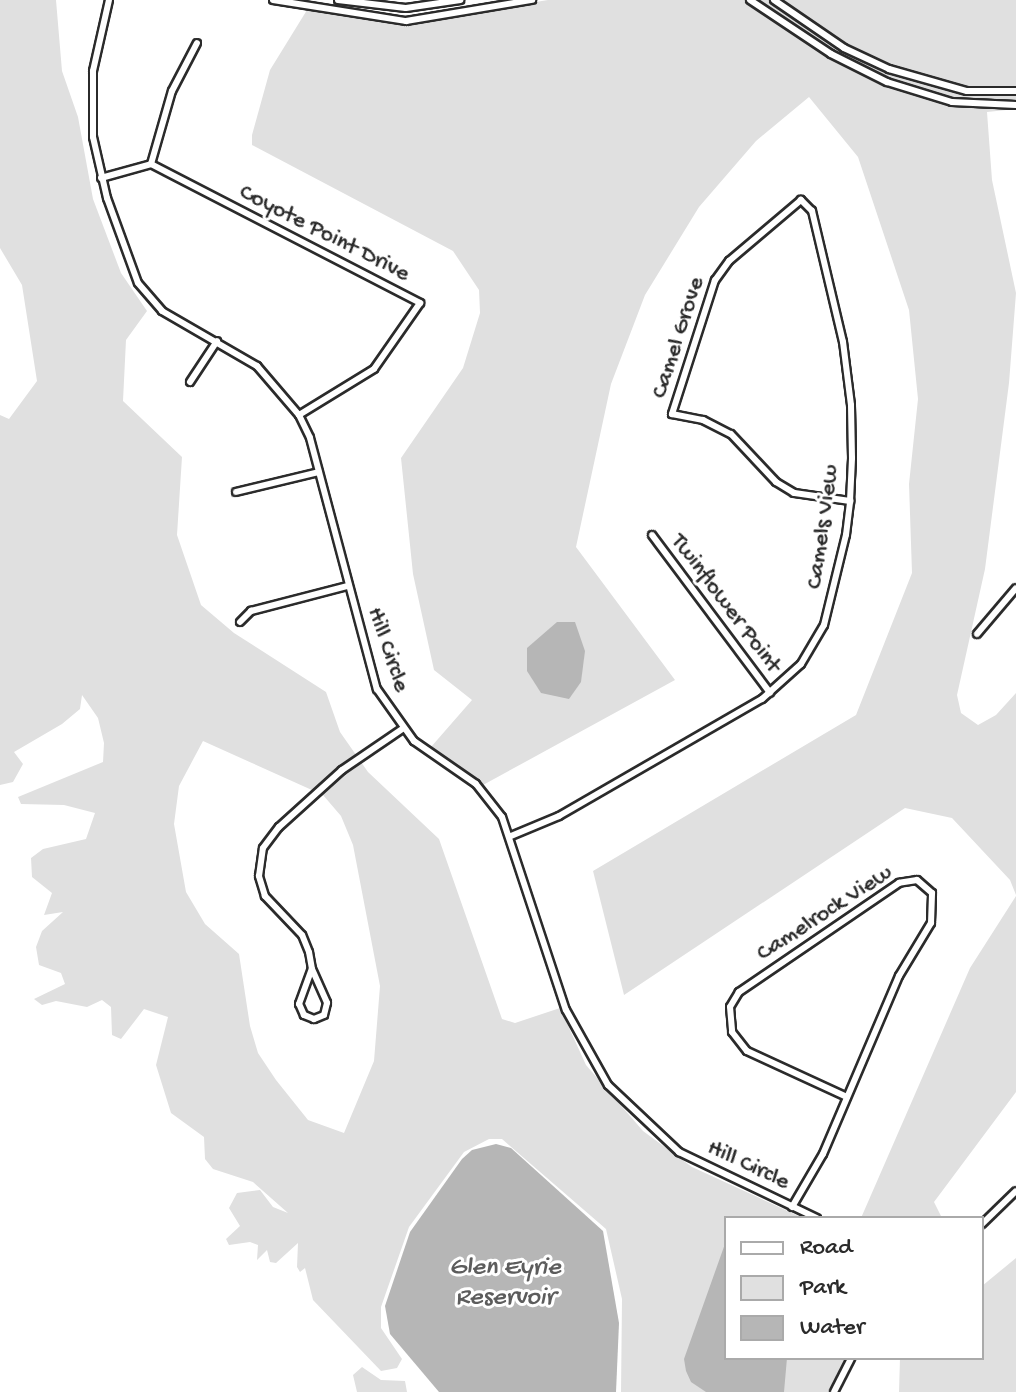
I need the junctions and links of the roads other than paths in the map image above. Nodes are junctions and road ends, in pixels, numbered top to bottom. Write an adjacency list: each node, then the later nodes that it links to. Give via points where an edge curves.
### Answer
1 (109, 0): 12 (street, Hill Circle, via 92,98)
2 (273, 0): 5 (street, via 406,21)
3 (338, 0): 4 (street, via 406,8)
4 (460, 0)
5 (532, 0)
6 (750, 0): 10 (street, via 844,62 902,88 978,106)
7 (774, 0): 9 (street, via 844,48 889,69 967,91)
8 (197, 43): 11 (street, via 172,91)
9 (1016, 91)
10 (1016, 105)
11 (151, 164): 12 (street); 16 (street, Coyote Point Drive, via 420,303 374,369)
12 (101, 178): 14 (street, Hill Circle, via 142,290 171,317)
13 (801, 200): 19 (street, Camels View, via 812,211 843,342 851,405); 19 (street, Camel Grove, via 721,270 672,414 689,415 731,434 776,482 794,493)
14 (217, 341): 15 (street); 16 (street, Hill Circle, via 266,373)
15 (190, 382)
16 (299, 415): 17 (street, Hill Circle)
17 (319, 472): 18 (street); 21 (street, Hill Circle)
18 (236, 492)
19 (850, 501): 25 (street, Camels View, via 839,573 824,625 801,664)
20 (652, 535): 25 (street, Twinflower Point)
21 (348, 586): 23 (street, via 251,611); 26 (street, Hill Circle, via 372,675)
22 (1016, 588): 24 (street)
23 (240, 622)
24 (977, 634)
25 (770, 693): 27 (street, Camels View, via 559,816)
26 (402, 729): 27 (street, Hill Circle, via 476,784); 28 (street, via 342,770 263,848 260,885 271,905 302,935)
27 (511, 836): 31 (street, Hill Circle, via 566,1010 608,1085 679,1152)
28 (312, 969): 28 (street, via 299,1004 304,1015 314,1019 324,1015 327,1003)
29 (847, 1097): 29 (street, Camelrock View, via 747,1051 732,1032 730,1007 739,992 886,892 917,880 932,893 931,923 899,976); 31 (street, Camelrock View)
30 (1016, 1191): 33 (street)
31 (792, 1207): 32 (street, Hill Circle)
32 (812, 1216)
33 (984, 1222)
34 (850, 1360): 35 (street)
35 (834, 1392)

